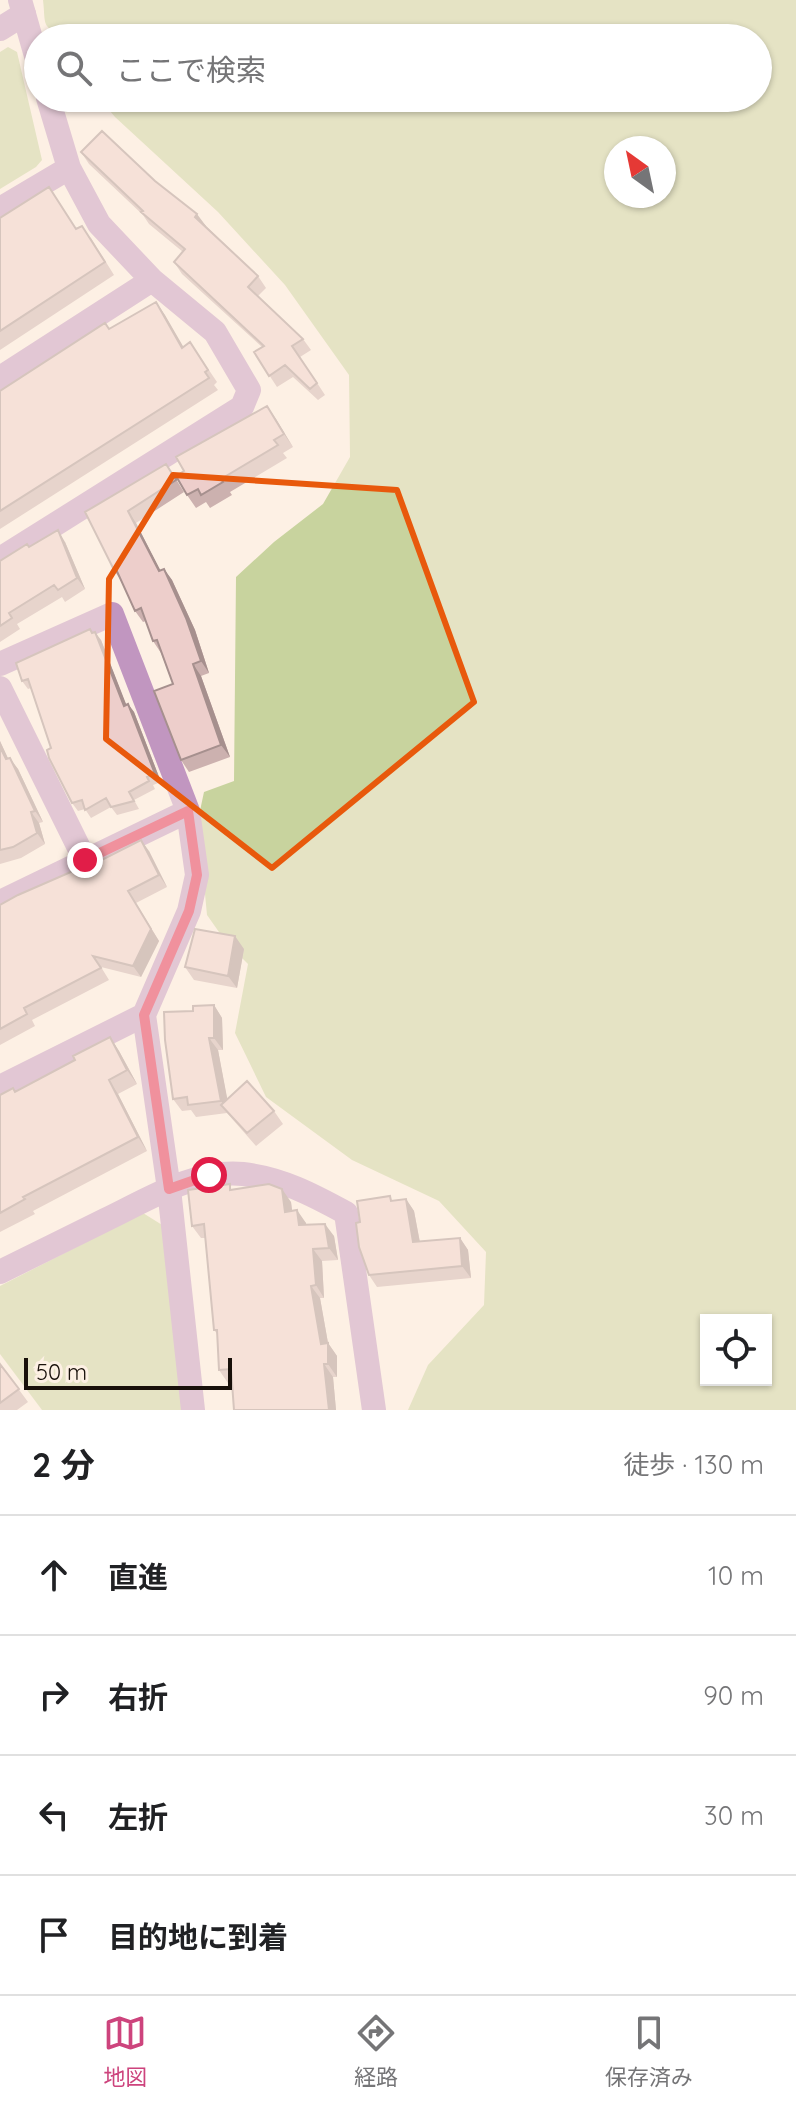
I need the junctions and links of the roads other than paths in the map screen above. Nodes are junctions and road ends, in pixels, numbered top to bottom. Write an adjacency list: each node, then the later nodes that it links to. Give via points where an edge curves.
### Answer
1 (22, 7): 2 (street)
2 (0, 29)
3 (52, 112): 4 (street)
4 (69, 168): 5 (street); 6 (street, via 99,224)
5 (0, 209)
6 (152, 280): 7 (street); 8 (street, via 215,332 249,390 242,407)
7 (0, 378)
8 (0, 559)
9 (0, 664): 11 (street, via 112,614)
10 (0, 688): 12 (street)
11 (188, 811): 12 (street); 14 (street, via 197,875 189,911)
12 (85, 860): 13 (street)
13 (0, 902)
14 (144, 1015): 15 (street); 16 (street)
15 (0, 1087)
16 (169, 1189): 17 (street); 18 (street); 19 (street, via 209,1175 240,1173 304,1190 346,1213)
17 (0, 1272)
18 (193, 1410)
19 (374, 1410)

